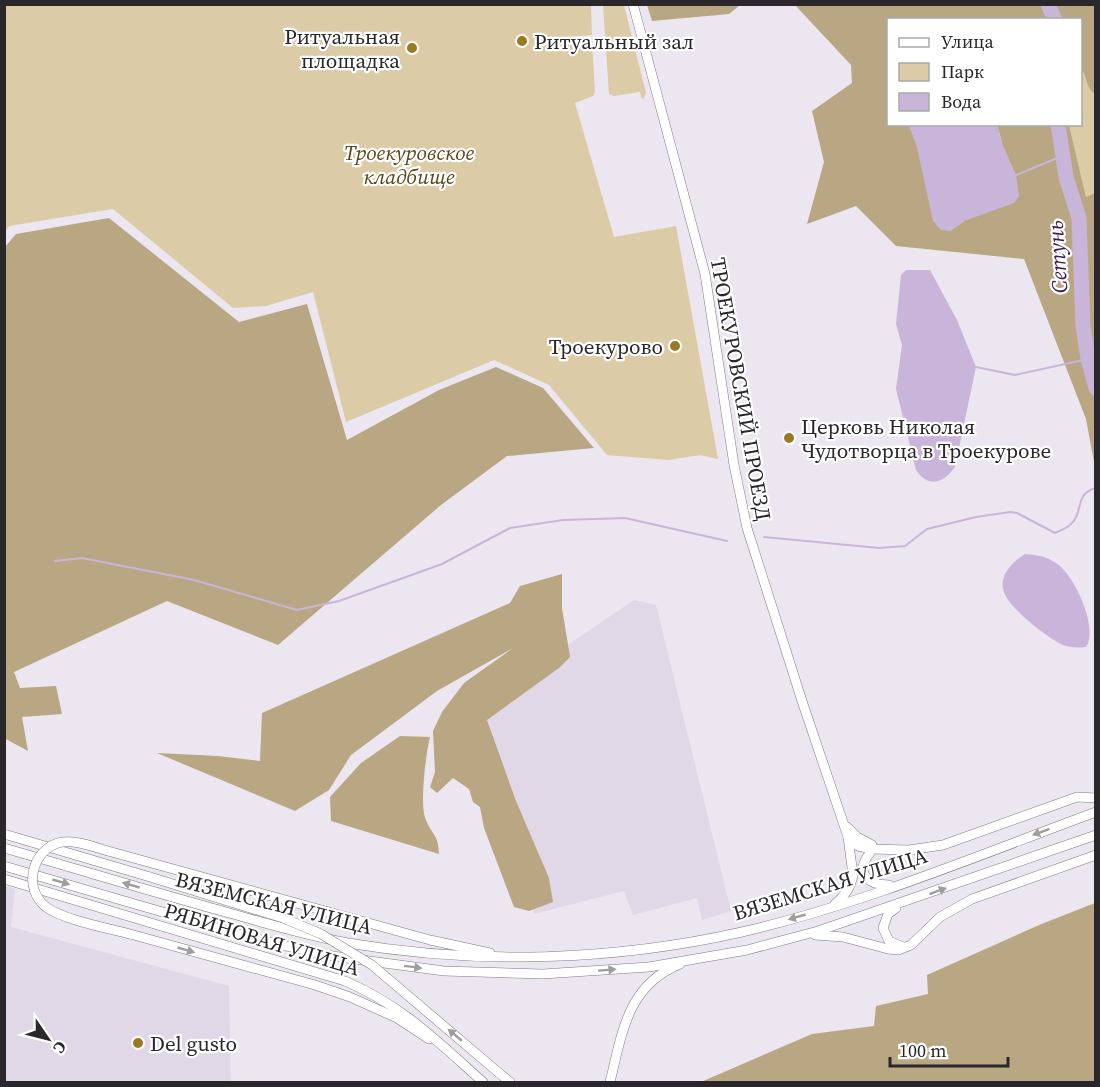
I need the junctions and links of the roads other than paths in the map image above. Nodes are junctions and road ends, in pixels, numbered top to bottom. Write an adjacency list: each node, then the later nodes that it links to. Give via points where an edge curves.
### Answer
1 (633, 4): 4 (main road, ТРОЕКУРОВСКИЙ ПРОЕЗД, via 705,274 747,528)
2 (1095, 798): 9 (main road, via 1077,797 943,845)
3 (1095, 812): 16 (main road, ВЯЗЕМСКАЯ УЛИЦА, one-way to 16)
4 (843, 821): 7 (main road, ТРОЕКУРОВСКИЙ ПРОЕЗД); 9 (main road, via 857,837)
5 (4, 834): 25 (main road, РЯБИНОВАЯ УЛИЦА, one-way to 5, bridge, via 372,965 321,934 283,918)
6 (1095, 835): 17 (main road, ВЯЗЕМСКАЯ УЛИЦА, one-way to 6)
7 (848, 837): 9 (main road, via 858,846); 11 (main road); 15 (main road, ТРОЕКУРОВСКИЙ ПРОЕЗД)
8 (4, 848): 21 (main road, ВЯЗЕМСКАЯ УЛИЦА, one-way to 8, via 457,956 337,941)
9 (877, 850): 11 (main road); 13 (main road, via 863,867)
10 (1095, 855): 20 (main road, via 972,899 940,917)
11 (859, 864): 13 (main road); 15 (main road)
12 (4, 866): 22 (main road, ВЯЗЕМСКАЯ УЛИЦА, one-way to 22, via 273,943 398,966 470,973 543,974 649,967)
13 (866, 877): 16 (main road, via 879,885)
14 (4, 879): 23 (main road, РЯБИНОВАЯ УЛИЦА, via 345,981 398,1008)
15 (852, 880): 18 (main road, via 846,894)
16 (895, 885): 18 (main road, ВЯЗЕМСКАЯ УЛИЦА)
17 (901, 904): 19 (main road, ВЯЗЕМСКАЯ УЛИЦА); 20 (main road, via 888,914 883,928 889,941)
18 (831, 907): 21 (main road, ВЯЗЕМСКАЯ УЛИЦА, one-way to 21, via 684,944 632,951)
19 (803, 936): 20 (main road, via 843,938 888,949); 22 (main road, ВЯЗЕМСКАЯ УЛИЦА)
20 (906, 948)
21 (510, 957): 23 (main road, one-way to 23, bridge, via 430,940 72,842 54,845 36,862 33,886 42,903 58,913 350,997 397,1018)
22 (696, 958): 26 (main road, via 651,981 639,995 623,1029)
23 (451, 1053): 24 (main road, РЯБИНОВАЯ УЛИЦА)
24 (483, 1083)
25 (510, 1083)
26 (610, 1083)

